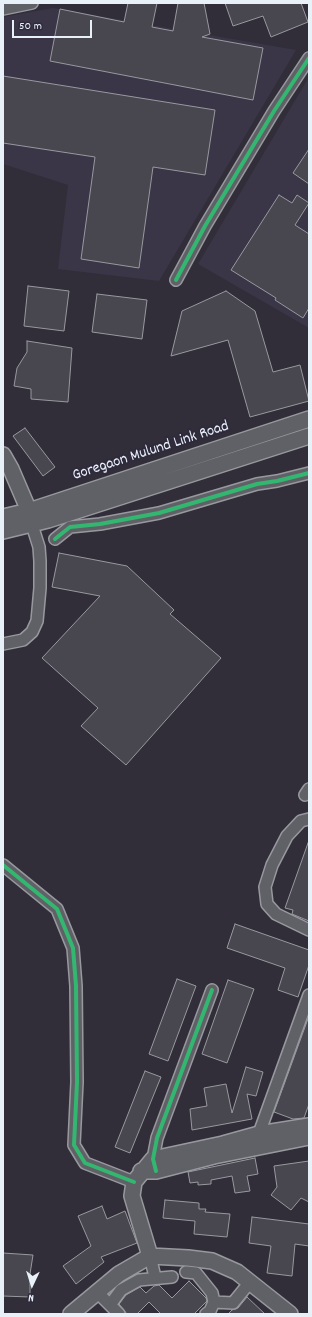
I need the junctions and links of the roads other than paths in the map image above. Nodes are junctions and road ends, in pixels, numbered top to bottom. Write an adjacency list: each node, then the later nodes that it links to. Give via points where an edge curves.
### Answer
1 (32, 3): 2 (street)
2 (3, 9)
3 (309, 58): 4 (street, via 205,226)
4 (176, 280)
5 (309, 419): 10 (main road, Goregaon Mulund Link Road)
6 (309, 436): 10 (main road, Goregaon Mulund Link Road)
7 (3, 455): 10 (main road)
8 (309, 473): 12 (street, via 277,482 257,484 160,513 70,527)
9 (3, 517): 10 (main road, Goregaon Mulund Link Road)
10 (31, 518): 11 (main road, Goregaon Mulund Link Road); 13 (street, via 40,561 37,621 32,632 23,640)
11 (3, 531)
12 (56, 539)
13 (3, 644)
14 (309, 819): 16 (street, via 301,821 287,836 272,865 265,887 267,904 276,914)
15 (3, 865): 22 (street, via 57,909 73,948 77,1082 74,1145 85,1163)
16 (309, 930)
17 (212, 990): 22 (street)
18 (309, 995): 21 (street)
19 (309, 1126): 21 (main road)
20 (309, 1137): 21 (main road)
21 (257, 1140): 22 (main road)
22 (146, 1171): 23 (main road, via 132,1196)
23 (150, 1256): 25 (street); 27 (main road, via 212,1261 237,1272); 28 (main road, via 119,1274)
24 (186, 1272): 29 (street, via 196,1273 212,1293)
25 (155, 1277): 26 (street); 30 (street, via 139,1280 121,1290)
26 (172, 1278)
27 (250, 1282): 29 (street, via 233,1302); 34 (main road)
28 (97, 1292): 30 (street); 31 (main road)
29 (214, 1302): 33 (street)
30 (110, 1305): 32 (street)
31 (71, 1314)
32 (119, 1314)
33 (206, 1314)
34 (290, 1314)

